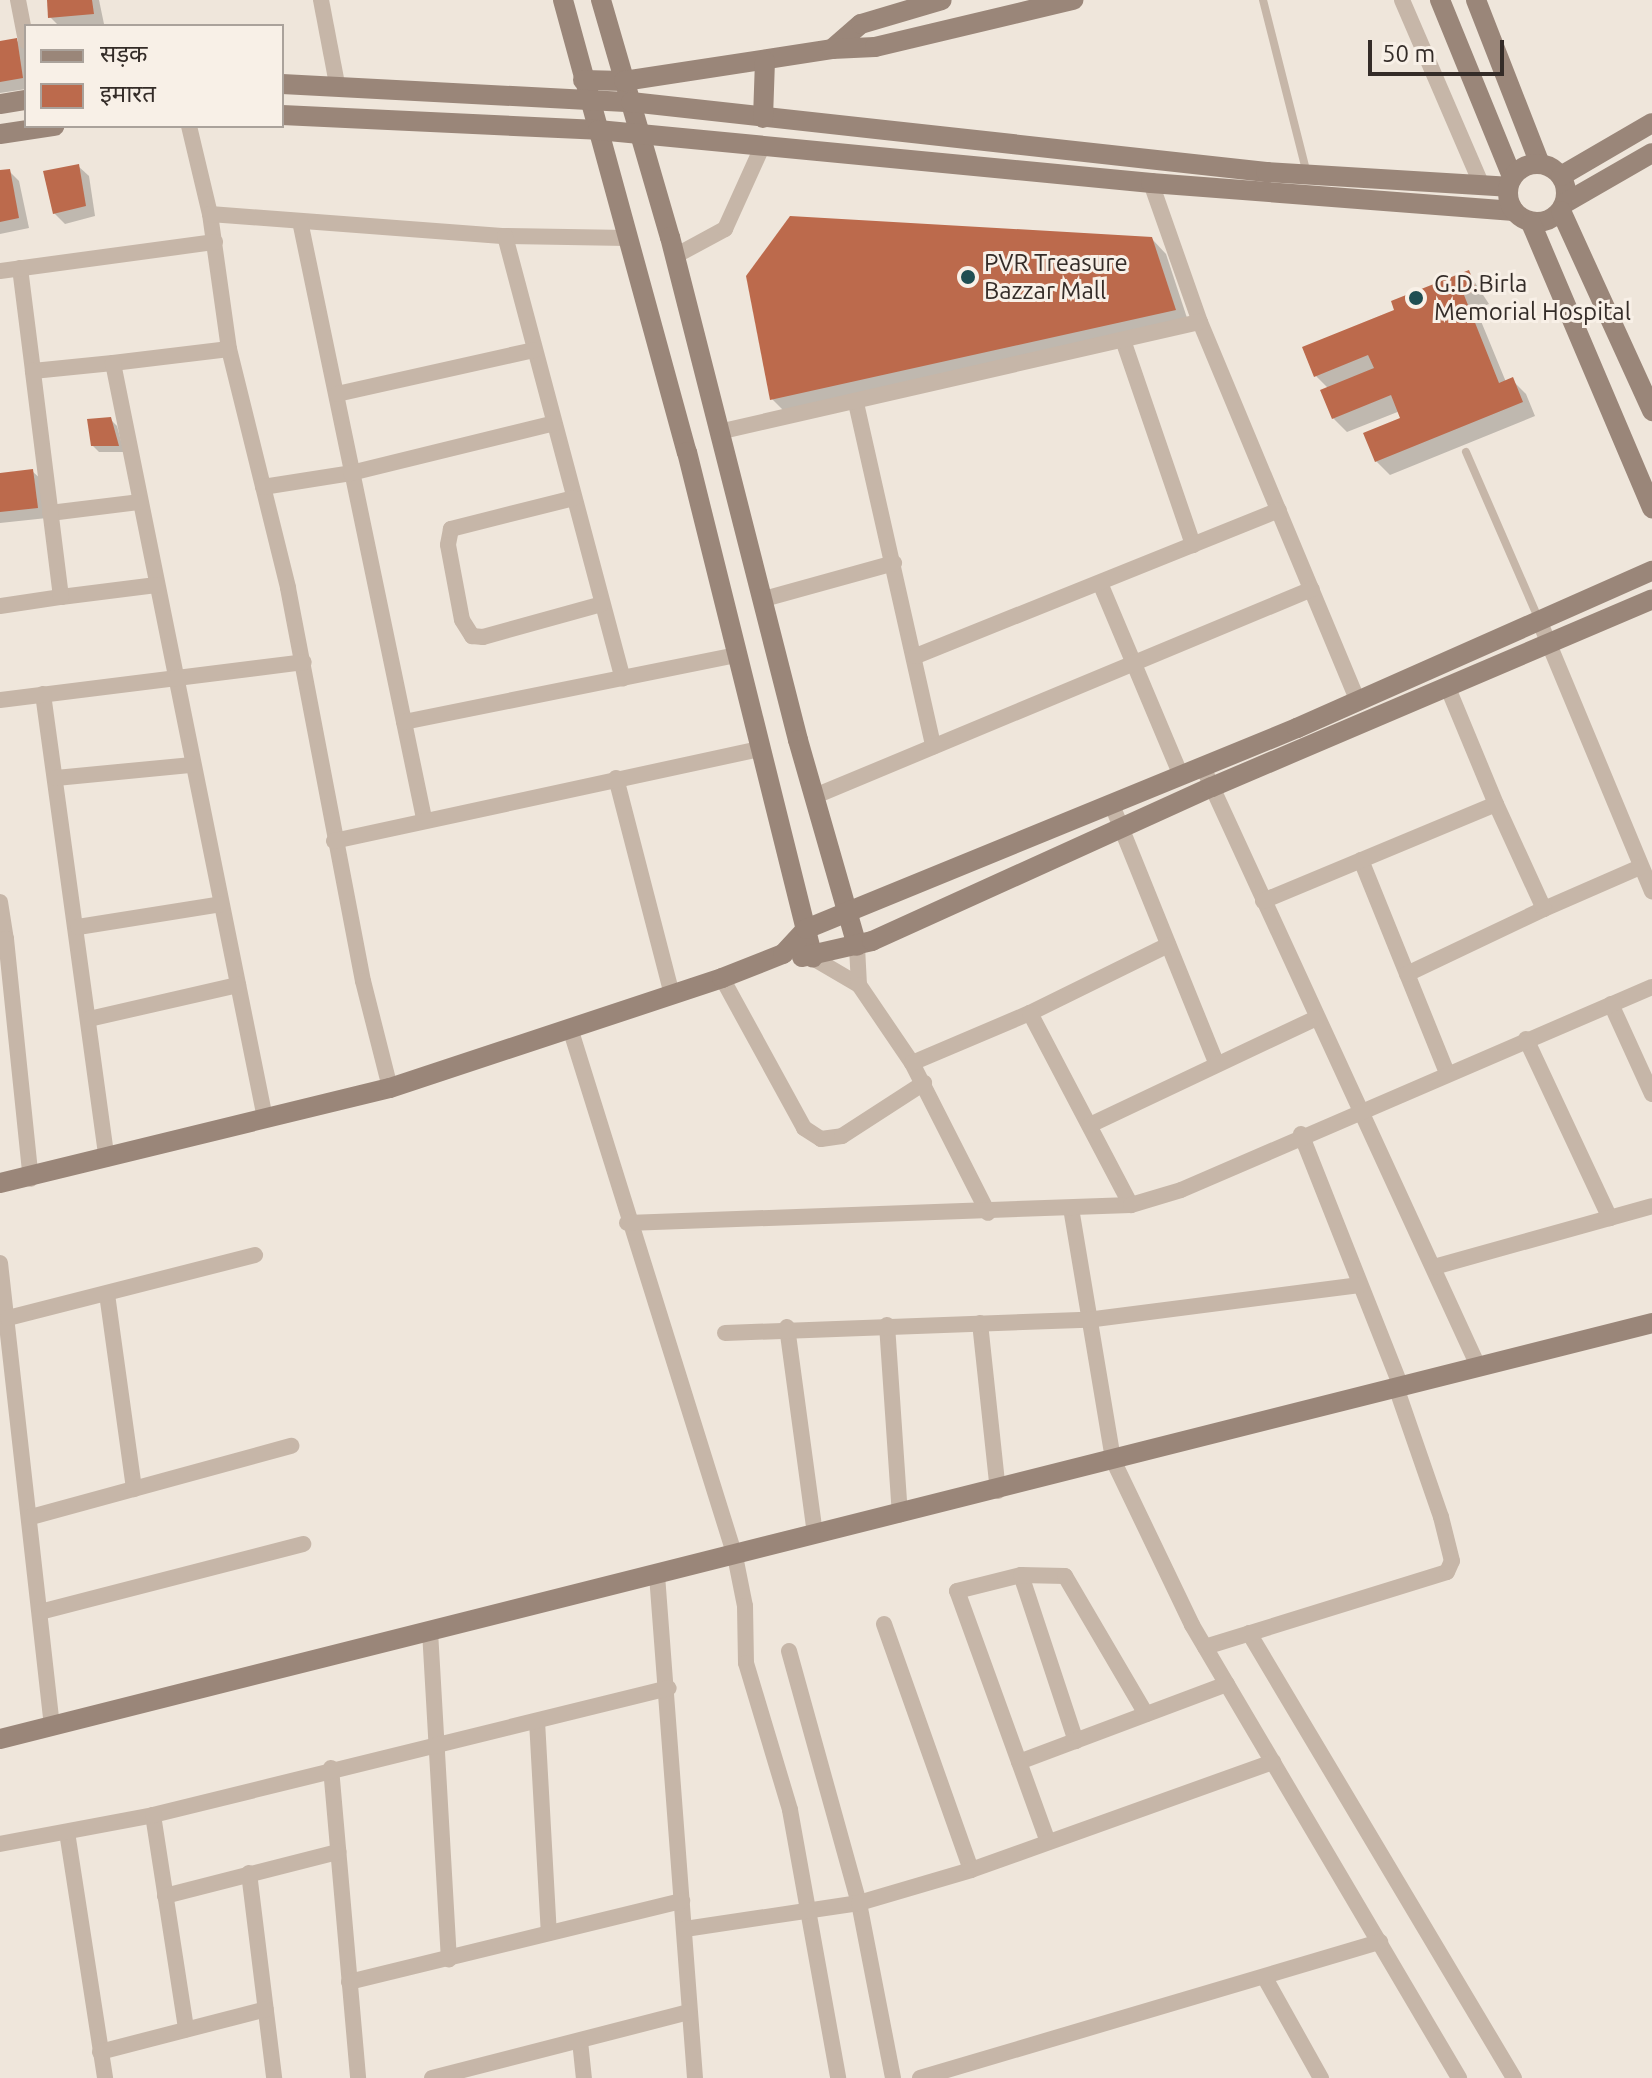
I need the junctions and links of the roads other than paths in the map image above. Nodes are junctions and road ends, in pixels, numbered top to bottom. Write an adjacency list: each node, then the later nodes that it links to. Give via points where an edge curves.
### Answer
1 (18, 0): 11 (street)
2 (321, 0): 16 (street)
3 (563, 0): 17 (street)
4 (601, 0): 14 (street)
5 (942, 0): 12 (street, via 861,24)
6 (1073, 0): 12 (street, via 875,47)
7 (1263, 0): 32 (lane)
8 (1402, 0): 36 (street)
9 (1440, 0): 34 (street)
10 (1476, 0): 31 (street)
11 (24, 31)
12 (832, 49): 13 (street)
13 (765, 61): 14 (street); 22 (street)
14 (624, 81): 17 (street); 19 (street)
15 (284, 84): 16 (street)
16 (337, 84): 17 (street)
17 (586, 90): 19 (street); 26 (street)
18 (24, 100): 20 (street)
19 (631, 102): 22 (street); 28 (street)
20 (0, 104)
21 (284, 115): 26 (street)
22 (763, 118): 32 (street)
23 (1652, 123): 33 (street)
24 (40, 128): 27 (street)
25 (189, 128): 38 (street)
26 (598, 130): 28 (street); 42 (street)
27 (0, 134)
28 (641, 134): 29 (street); 44 (street)
29 (762, 147): 35 (street); 44 (street, via 725,229)
30 (1652, 153): 37 (street)
31 (1540, 164): 33 (street); 34 (street, via 1525,166)
32 (1307, 175): 36 (street)
33 (1561, 176): 37 (street)
34 (1510, 182): 36 (street); 39 (street)
35 (1151, 183): 39 (street); 47 (street)
36 (1482, 186)
37 (1563, 207): 39 (street, via 1547,221); 55 (street)
38 (210, 214): 40 (street); 43 (street)
39 (1522, 217): 63 (street)
40 (300, 221): 41 (street); 53 (street)
41 (505, 236): 42 (street); 50 (street)
42 (627, 238): 79 (street)
43 (215, 242): 45 (street); 49 (street)
44 (675, 256): 57 (street)
45 (20, 268): 46 (street); 52 (street)
46 (0, 271)
47 (1200, 322): 48 (street); 64 (street)
48 (1123, 340): 54 (street); 66 (street)
49 (229, 349): 51 (street); 60 (street)
50 (534, 350): 53 (street); 56 (street)
51 (113, 363): 52 (street); 62 (street)
52 (33, 371): 65 (street)
53 (337, 394): 59 (street)
54 (856, 403): 57 (street); 67 (street)
55 (1652, 411)
56 (554, 423): 59 (street); 61 (street)
57 (723, 431): 73 (street)
58 (1466, 452): 77 (lane)
59 (351, 473): 60 (street); 89 (street)
60 (263, 487): 81 (street)
61 (574, 498): 75 (street); 75 (street, via 451,529 448,545 462,620 472,636 483,637)
62 (140, 502): 65 (street); 70 (street)
63 (1652, 508)
64 (1279, 510): 66 (street); 71 (street)
65 (50, 513): 72 (street)
66 (1193, 545): 69 (street)
67 (894, 563): 73 (street); 80 (street)
68 (1652, 571): 77 (street)
69 (1100, 583): 80 (street); 82 (street)
70 (156, 585): 72 (street); 84 (street)
71 (1312, 589): 82 (street); 88 (street)
72 (61, 597): 76 (street)
73 (764, 599): 98 (street)
74 (1652, 599): 78 (street)
75 (602, 604): 83 (street)
76 (0, 606)
77 (1539, 620): 78 (street); 88 (street)
78 (1549, 642): 85 (street); 105 (street)
79 (736, 655): 83 (street); 91 (street)
80 (916, 656): 90 (street)
81 (304, 662): 84 (street); 103 (street)
82 (1131, 665): 90 (street); 94 (street)
83 (623, 679): 89 (street)
84 (174, 680): 86 (street); 92 (street)
85 (1448, 688): 97 (street); 99 (street)
86 (43, 694): 87 (street); 95 (street)
87 (0, 700)
88 (1358, 701): 93 (street)
89 (404, 722): 101 (street)
90 (933, 746): 98 (street)
91 (761, 749): 96 (street); 113 (street)
92 (192, 765): 95 (street); 109 (street)
93 (1203, 767): 94 (street); 97 (street)
94 (1181, 776): 100 (street)
95 (56, 778): 112 (street)
96 (616, 778): 101 (street); 124 (street)
97 (1212, 787): 102 (street); 107 (street)
98 (815, 796): 111 (street)
99 (1496, 804): 104 (street); 110 (street)
100 (1112, 805): 102 (street); 111 (street)
101 (424, 818): 103 (street)
102 (1121, 827): 115 (street); 116 (street)
103 (334, 841): 135 (street)
104 (1361, 860): 107 (street); 119 (street)
105 (1640, 867): 106 (street); 110 (street)
106 (1652, 891)
107 (1263, 901): 127 (street)
108 (0, 902): 114 (street)
109 (221, 904): 112 (street); 121 (street)
110 (1544, 909): 119 (street)
111 (847, 912): 113 (street); 116 (street)
112 (78, 927): 128 (street)
113 (806, 929): 117 (street); 118 (street)
114 (3, 939): 142 (street)
115 (1168, 945): 126 (street); 131 (street)
116 (857, 946): 118 (street); 122 (street)
117 (783, 954): 118 (street); 120 (street)
118 (813, 958): 122 (street)
119 (1407, 974): 133 (street)
120 (722, 978): 124 (street); 134 (street, via 804,1128 821,1139 842,1136)
121 (238, 985): 128 (street); 138 (street)
122 (859, 985): 132 (street)
123 (1652, 987): 125 (street)
124 (672, 994): 129 (street)
125 (1611, 1004): 130 (street); 136 (street)
126 (1030, 1013): 132 (street); 139 (street)
127 (1316, 1018): 131 (street); 137 (street)
128 (89, 1019): 141 (street)
129 (570, 1028): 135 (street); 149 (street)
130 (1526, 1039): 133 (street); 148 (street)
131 (1216, 1062): 139 (street)
132 (912, 1063): 134 (street)
133 (1447, 1073): 137 (street)
134 (924, 1083): 147 (street)
135 (390, 1088): 138 (street)
136 (1652, 1094)
137 (1363, 1108): 140 (street); 152 (street)
138 (265, 1118): 141 (street)
139 (1090, 1125): 144 (street)
140 (1301, 1134): 144 (street, via 1181,1190); 153 (street)
141 (107, 1159): 142 (street)
142 (31, 1179): 143 (street)
143 (0, 1183)
144 (1131, 1205): 146 (street)
145 (1652, 1206): 148 (street)
146 (1071, 1208): 147 (street); 156 (street)
147 (988, 1213): 149 (street)
148 (1610, 1218): 152 (street)
149 (627, 1223): 172 (street)
150 (255, 1255): 154 (street)
151 (0, 1263): 155 (street)
152 (1434, 1267): 162 (street)
153 (1360, 1285): 156 (street); 163 (street)
154 (107, 1294): 155 (street); 166 (street)
155 (8, 1318): 169 (street)
156 (1087, 1320): 157 (street); 165 (street)
157 (980, 1323): 159 (street); 167 (street)
158 (1652, 1323): 162 (street)
159 (887, 1325): 160 (street); 168 (street)
160 (787, 1327): 161 (street); 170 (street)
161 (725, 1333)
162 (1478, 1366): 163 (street)
163 (1399, 1386): 165 (street); 178 (street, via 1441,1517 1452,1561 1447,1572)
164 (291, 1446): 166 (street)
165 (1113, 1460): 167 (street); 179 (street)
166 (134, 1489): 169 (street)
167 (998, 1491): 168 (street)
168 (900, 1515): 170 (street)
169 (31, 1517): 175 (street)
170 (815, 1534): 172 (street)
171 (303, 1544): 175 (street)
172 (735, 1556): 173 (street); 202 (street, via 745,1606 746,1663 790,1810)
173 (657, 1575): 177 (street); 182 (street)
174 (1021, 1575): 183 (street, via 1065,1576); 187 (street); 189 (street, via 957,1591)
175 (40, 1612): 185 (street)
176 (884, 1624): 197 (street)
177 (430, 1631): 185 (street); 188 (street)
178 (1249, 1633): 179 (street); 226 (street)
179 (1205, 1647): 181 (street)
180 (789, 1651): 201 (street)
181 (1227, 1684): 183 (street); 190 (street)
182 (669, 1688): 184 (street); 200 (street)
183 (1146, 1714): 187 (street)
184 (537, 1721): 188 (street); 204 (street)
185 (52, 1726): 186 (street)
186 (0, 1739)
187 (1076, 1741): 189 (street)
188 (437, 1743): 191 (street); 206 (street)
189 (1019, 1762): 194 (street)
190 (1273, 1762): 194 (street); 205 (street)
191 (331, 1768): 192 (street); 196 (street)
192 (153, 1815): 193 (street); 199 (street)
193 (67, 1832): 195 (street); 213 (street)
194 (1048, 1842): 197 (street)
195 (0, 1844)
196 (338, 1852): 198 (street); 208 (street)
197 (971, 1870): 201 (street)
198 (249, 1873): 199 (street); 209 (street)
199 (165, 1896): 211 (street)
200 (682, 1901): 203 (street); 204 (street)
201 (859, 1903): 202 (street); 222 (street)
202 (807, 1913): 203 (street); 221 (street)
203 (685, 1929): 210 (street)
204 (549, 1933): 206 (street)
205 (1380, 1942): 207 (street); 225 (street)
206 (449, 1959): 208 (street)
207 (1265, 1978): 223 (street); 224 (street)
208 (349, 1982): 217 (street)
209 (266, 2009): 211 (street); 216 (street)
210 (689, 2012): 212 (street); 220 (street)
211 (186, 2029): 213 (street)
212 (580, 2041): 214 (street); 219 (street)
213 (100, 2052): 215 (street)
214 (483, 2072): 218 (street)
215 (105, 2078)
216 (274, 2078)
217 (358, 2078)
218 (432, 2078)
219 (584, 2078)
220 (695, 2078)
221 (838, 2078)
222 (893, 2078)
223 (920, 2078)
224 (1321, 2078)
225 (1459, 2078)
226 (1514, 2078)

